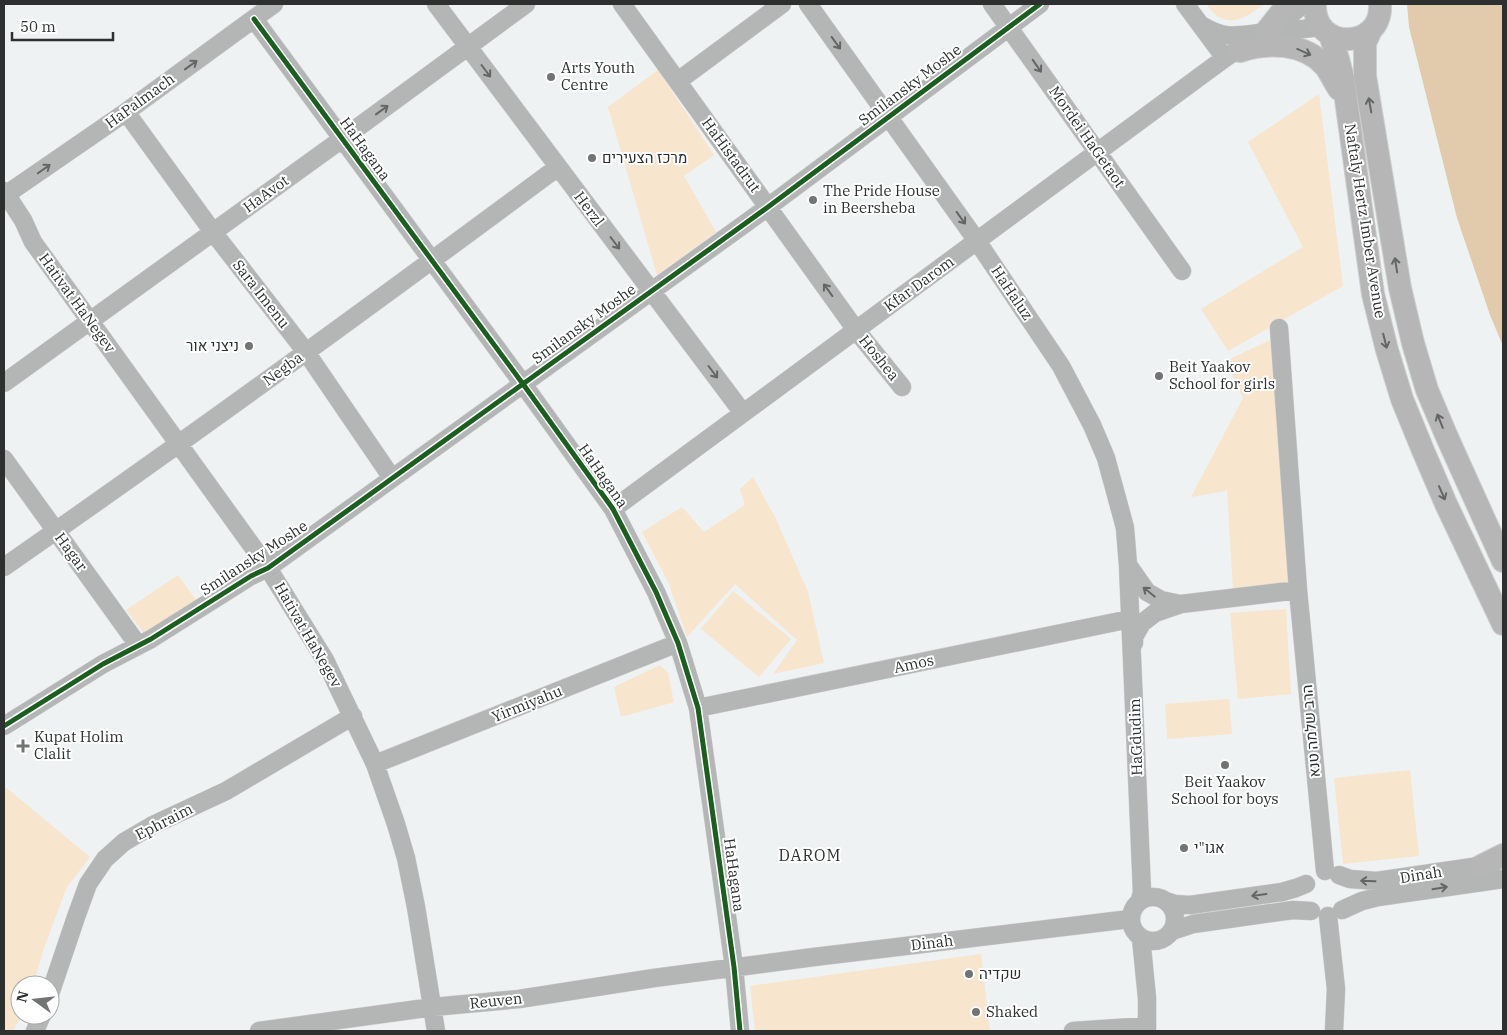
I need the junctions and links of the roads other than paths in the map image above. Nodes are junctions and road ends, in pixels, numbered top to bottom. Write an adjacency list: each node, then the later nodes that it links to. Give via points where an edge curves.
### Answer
1 (274, 4): 14 (street, HaPalmach)
2 (436, 4): 20 (street, Herzl)
3 (526, 4): 20 (street, HaAvot)
4 (622, 4): 22 (street, HaHistadrut)
5 (782, 4): 22 (street)
6 (808, 4): 25 (street, HaHaluz, one-way to 25)
7 (992, 4): 16 (street, Mordei HaGetaot)
8 (1040, 4): 16 (street, Smilansky Moshe)
9 (1185, 4): 15 (street)
10 (1288, 4): 19 (main road)
11 (1304, 4): 19 (street, Kfar Darom)
12 (1315, 4): 18 (main road, Naftaly Hertz Imber Avenue, via 1317,19)
13 (1380, 4): 17 (main road, Naftaly Hertz Imber Avenue, via 1378,21)
14 (254, 19): 24 (street, HaPalmach, one-way to 14); 26 (street, HaHagana)
15 (1200, 25): 19 (street, via 1225,36); 21 (street)
16 (1009, 27): 25 (street, Smilansky Moshe); 27 (street, Mordei HaGetaot, one-way to 27)
17 (1371, 30): 18 (main road, via 1351,40 1340,39); 49 (main road, Naftaly Hertz Imber Avenue, one-way to 17, via 1446,438 1413,343 1400,288 1365,76 1365,43)
18 (1326, 31): 21 (street, Kfar Darom, via 1294,30 1271,36); 23 (main road, Naftaly Hertz Imber Avenue, via 1338,59)
19 (1264, 32): 21 (street, Kfar Darom)
20 (468, 47): 26 (street, HaAvot, one-way to 20); 28 (street, Herzl, one-way to 28)
21 (1232, 55): 23 (main road, one-way to 23, via 1274,45 1300,50 1325,66); 27 (street, Kfar Darom)
22 (678, 81): 30 (street, HaHistadrut)
23 (1346, 100): 56 (main road, Naftaly Hertz Imber Avenue, one-way to 56, via 1373,294 1390,358 1422,448)
24 (126, 112): 29 (street, HaPalmach, one-way to 24); 31 (street, Sara Imenu)
25 (889, 116): 30 (street, Smilansky Moshe); 32 (street, HaHaluz, one-way to 32)
26 (342, 139): 31 (street, HaAvot); 33 (street, HaHagana)
27 (1098, 152): 32 (street, Kfar Darom); 34 (street, Mordei HaGetaot)
28 (558, 166): 33 (street, Negba); 35 (street, Herzl, one-way to 35)
29 (4, 198): 36 (street, Hativat HaNegev, via 23,220 33,242)
30 (768, 207): 35 (street, Smilansky Moshe); 38 (street, HaHistadrut, one-way to 30)
31 (213, 232): 36 (street, HaAvot); 39 (street, Sara Imenu)
32 (977, 241): 38 (street, Kfar Darom); 50 (street, HaHaluz, via 1061,366 1092,425 1118,500 1125,528)
33 (432, 260): 39 (street, Negba); 41 (street, HaHagana)
34 (1182, 271)
35 (652, 291): 41 (street, Smilansky Moshe); 43 (street, Herzl, one-way to 43)
36 (90, 321): 40 (street, HaAvot); 44 (street, Hativat HaNegev)
37 (1279, 328): 53 (street, הרב שלמה טנא)
38 (856, 330): 42 (street, Hoshea); 43 (street, Kfar Darom)
39 (306, 352): 44 (street, Negba); 46 (street, Sara Imenu)
40 (4, 383)
41 (523, 384): 46 (street, Smilansky Moshe); 47 (street, HaHagana)
42 (902, 387)
43 (743, 413): 47 (street, Kfar Darom)
44 (179, 444): 48 (street, Negba); 52 (street, Hativat HaNegev)
45 (4, 459): 48 (street, Hagar)
46 (392, 478): 52 (street, Smilansky Moshe)
47 (613, 509): 57 (street, HaHagana)
48 (55, 531): 51 (street, Negba); 58 (street, Hagar)
49 (1503, 562)
50 (1128, 565): 54 (street, one-way to 50, via 1161,600 1147,592); 55 (street, HaHaluz)
51 (4, 567)
52 (268, 568): 58 (street, Smilansky Moshe); 61 (street, Hativat HaNegev, via 325,660)
53 (1298, 590): 54 (street); 67 (street, הרב שלמה טנא)
54 (1181, 604): 59 (street, via 1155,612 1142,623 1134,637)
55 (1130, 619): 59 (street, HaGdudim); 60 (street, Amos)
56 (1503, 624)
57 (678, 643): 60 (street, HaHagana); 63 (street, Yirmiyahu)
58 (138, 645): 62 (street, Smilansky Moshe)
59 (1133, 658): 64 (street, HaGdudim)
60 (698, 708): 76 (street, HaHagana)
61 (353, 716): 63 (street, Hativat HaNegev); 77 (street, Ephraim, via 226,792 153,825 124,842 105,859 88,884)
62 (4, 726)
63 (375, 764): 78 (street, Hativat HaNegev, via 406,858)
64 (1140, 855): 70 (street, HaGdudim); 71 (street, HaGdudim, via 1154,888)
65 (1503, 855): 66 (main road)
66 (1492, 864): 67 (street, Dinah, one-way to 67, via 1377,881 1350,880)
67 (1332, 874): 69 (street, via 1314,875); 72 (street, via 1347,886 1348,892 1346,904)
68 (1503, 879): 72 (street, Dinah, one-way to 68, via 1378,897)
69 (1306, 884): 71 (street, one-way to 71, via 1282,892 1190,905); 72 (street, via 1304,898 1307,905)
70 (1140, 900): 71 (street, via 1152,896); 73 (street)
71 (1165, 900): 74 (street, via 1175,918)
72 (1327, 912): 74 (street, Dinah, via 1293,910 1192,924); 84 (street, via 1336,989)
73 (1130, 918): 75 (street, via 1133,930); 76 (street, Dinah)
74 (1169, 934): 75 (street, via 1154,942); 79 (street, via 1154,962)
75 (1141, 938): 79 (street)
76 (734, 967): 78 (street, Reuven); 82 (street, HaHagana)
77 (56, 975)
78 (433, 1007): 80 (street, Reuven); 81 (street, Hativat HaNegev)
79 (1147, 1023): 83 (street)
80 (258, 1031)
81 (436, 1031)
82 (740, 1031)
83 (1072, 1031)
84 (1334, 1031)

